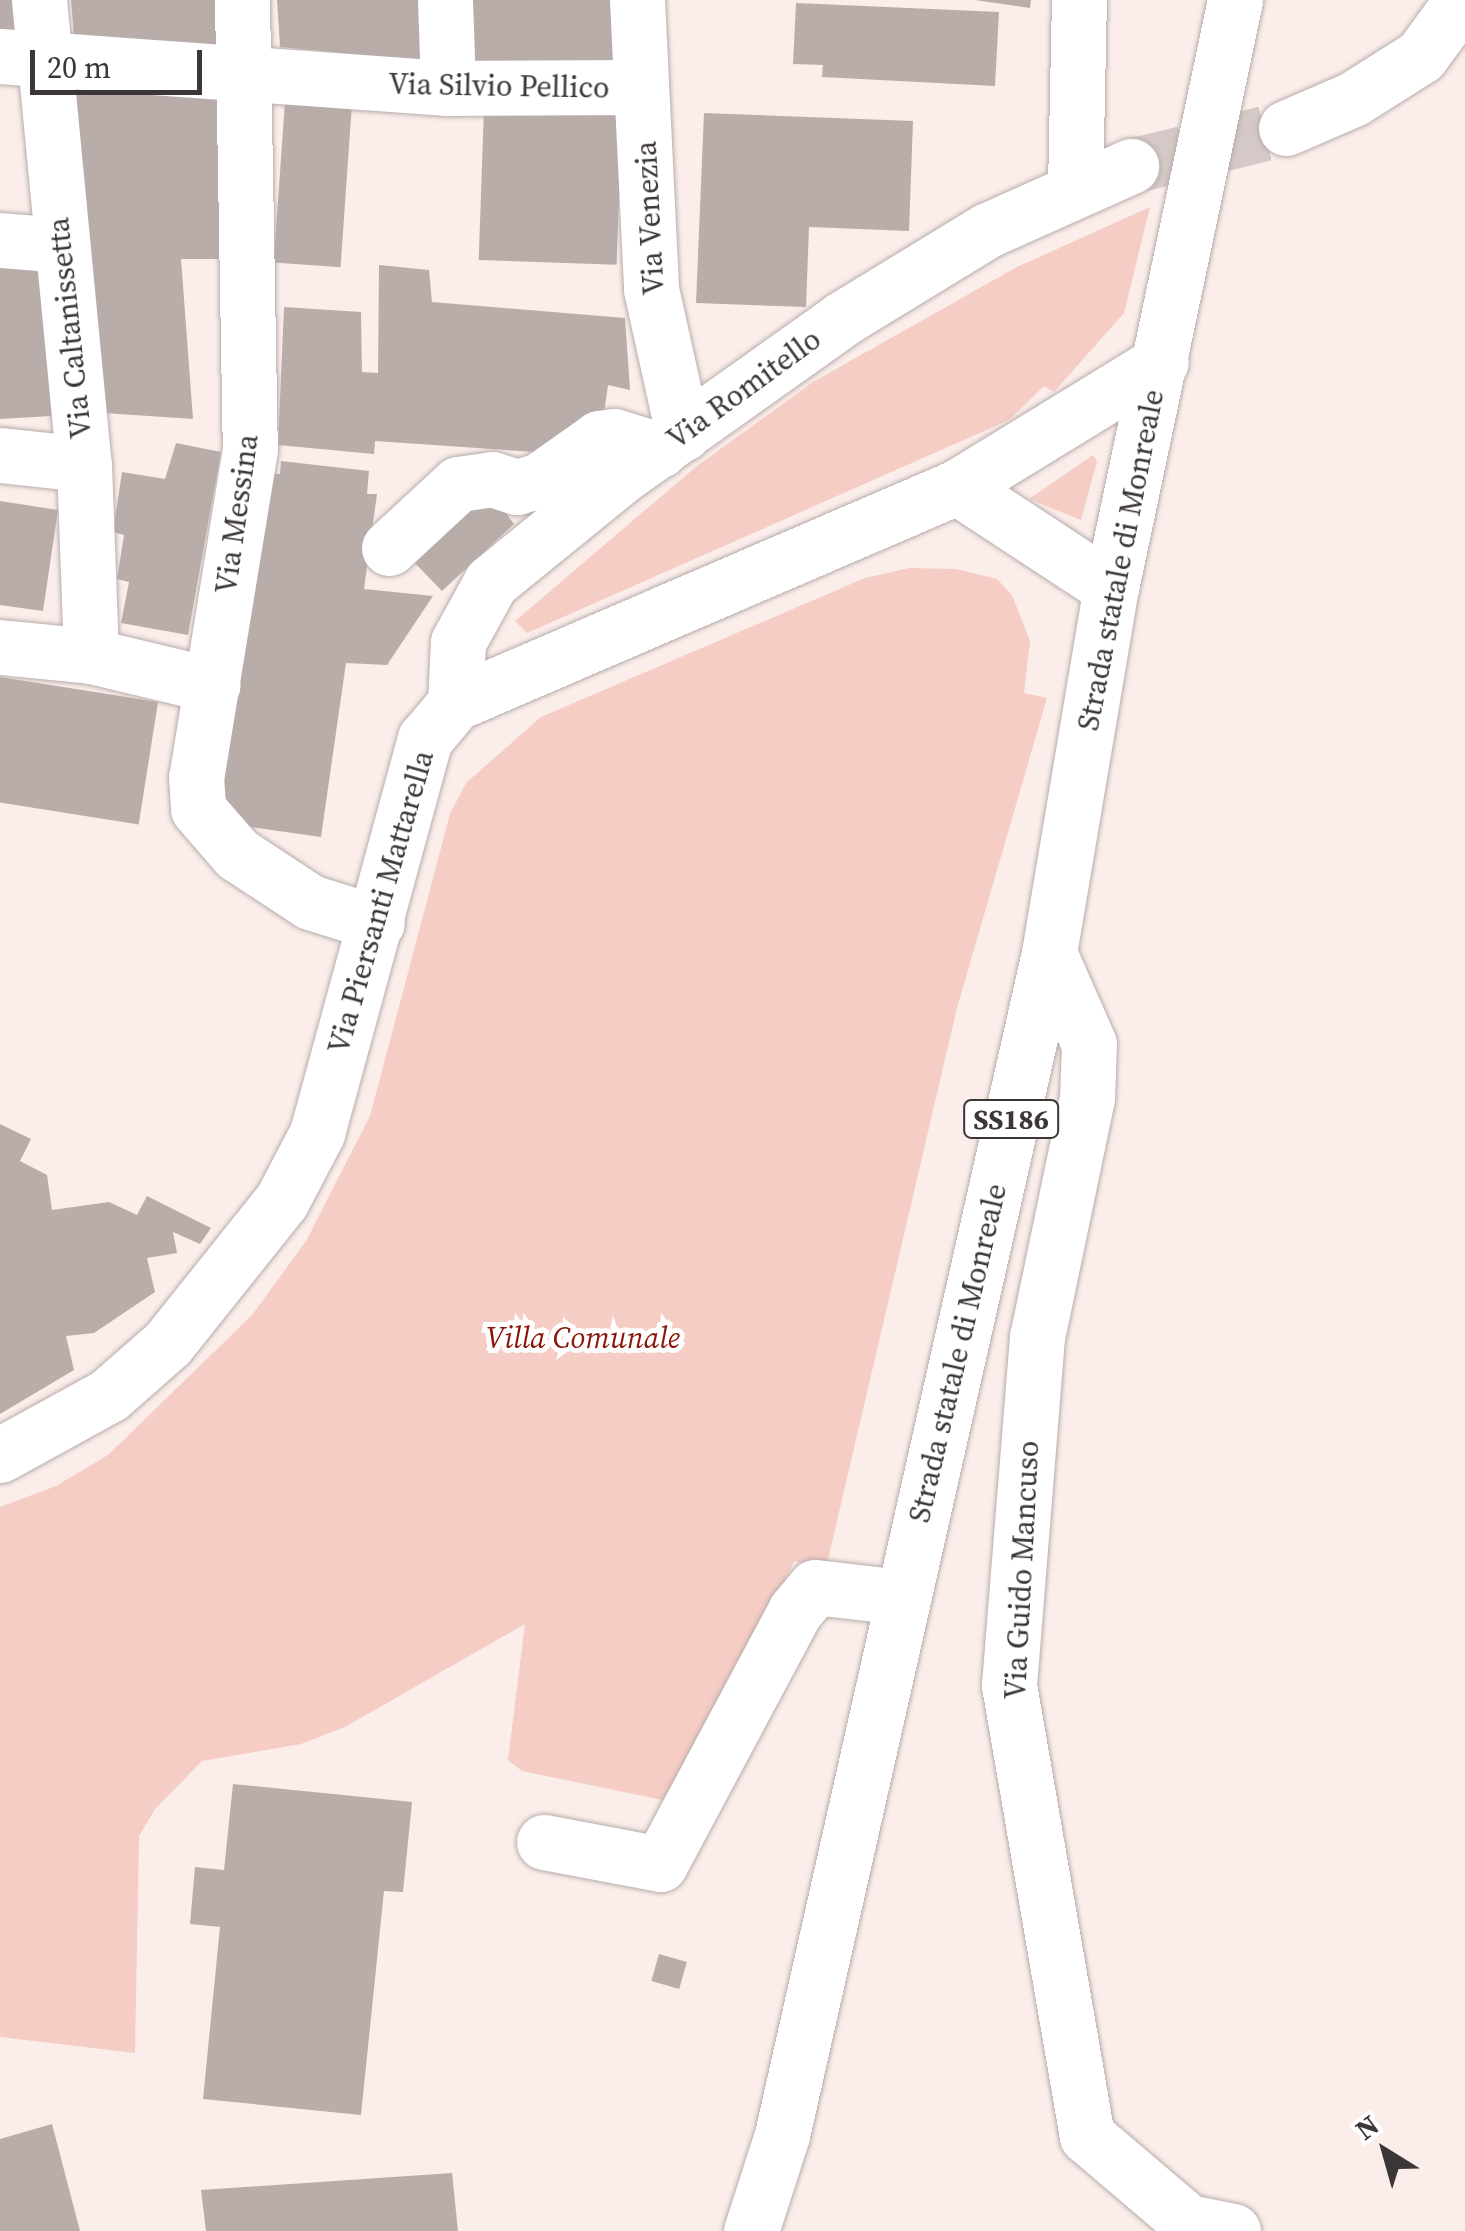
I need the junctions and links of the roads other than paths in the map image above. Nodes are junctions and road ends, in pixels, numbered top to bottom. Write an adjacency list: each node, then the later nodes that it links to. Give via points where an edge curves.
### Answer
1 (39, 0): 8 (street, Via Caltanissetta)
2 (242, 0): 9 (street, Via Messina)
3 (445, 0): 11 (street)
4 (637, 0): 10 (street, Via Venezia)
5 (1079, 0): 14 (street)
6 (1235, 0): 17 (street, Strada statale di Monreale / SS186)
7 (1462, 0): 12 (street, via 1421,56 1353,99)
8 (21, 58): 9 (street, Via Silvio Pellico); 16 (street, Via Caltanissetta)
9 (246, 76): 11 (street, Via Silvio Pellico); 26 (street, Via Messina, via 250,449)
10 (640, 87): 11 (street, Via Silvio Pellico); 18 (street, Via Venezia, via 651,289)
11 (448, 88)
12 (1286, 128)
13 (1132, 166): 14 (street, Via Romitello)
14 (1075, 188): 18 (street, Via Romitello, via 988,230 842,319)
15 (0, 240): 16 (street)
16 (62, 245): 20 (street, Via Caltanissetta)
17 (1161, 362): 21 (street, Via Piersanti Mattarella); 23 (street, Strada statale di Monreale / SS186)
18 (671, 441): 22 (street, via 599,438 540,480 517,487 492,479 458,484); 27 (street, Via Romitello, via 490,582 458,642)
19 (0, 455): 20 (street)
20 (84, 464): 25 (street, Via Caltanissetta)
21 (957, 487): 23 (street); 27 (street, Via Piersanti Mattarella)
22 (389, 548)
23 (1111, 588): 29 (street, Strada statale di Monreale / SS186)
24 (0, 647): 25 (street)
25 (91, 656): 26 (street)
26 (213, 685): 28 (street, Via Messina, via 196,777 198,809 236,854 310,902)
27 (455, 703): 28 (street, Via Piersanti Mattarella, via 425,739)
28 (376, 923): 30 (street, Via Piersanti Mattarella, via 316,1133 282,1200 168,1344 109,1395)
29 (1049, 953): 31 (street, Strada statale di Monreale / SS186); 34 (street, Via Guido Mancuso, via 1089,1044 1087,1098 1036,1337 1009,1685 1087,2136 1188,2222)
30 (0, 1455)
31 (902, 1597): 32 (street, via 815,1588 796,1610 660,1864); 33 (street, Strada statale di Monreale / SS186, via 782,2135)
32 (544, 1842)
33 (751, 2231)
34 (1233, 2231)

